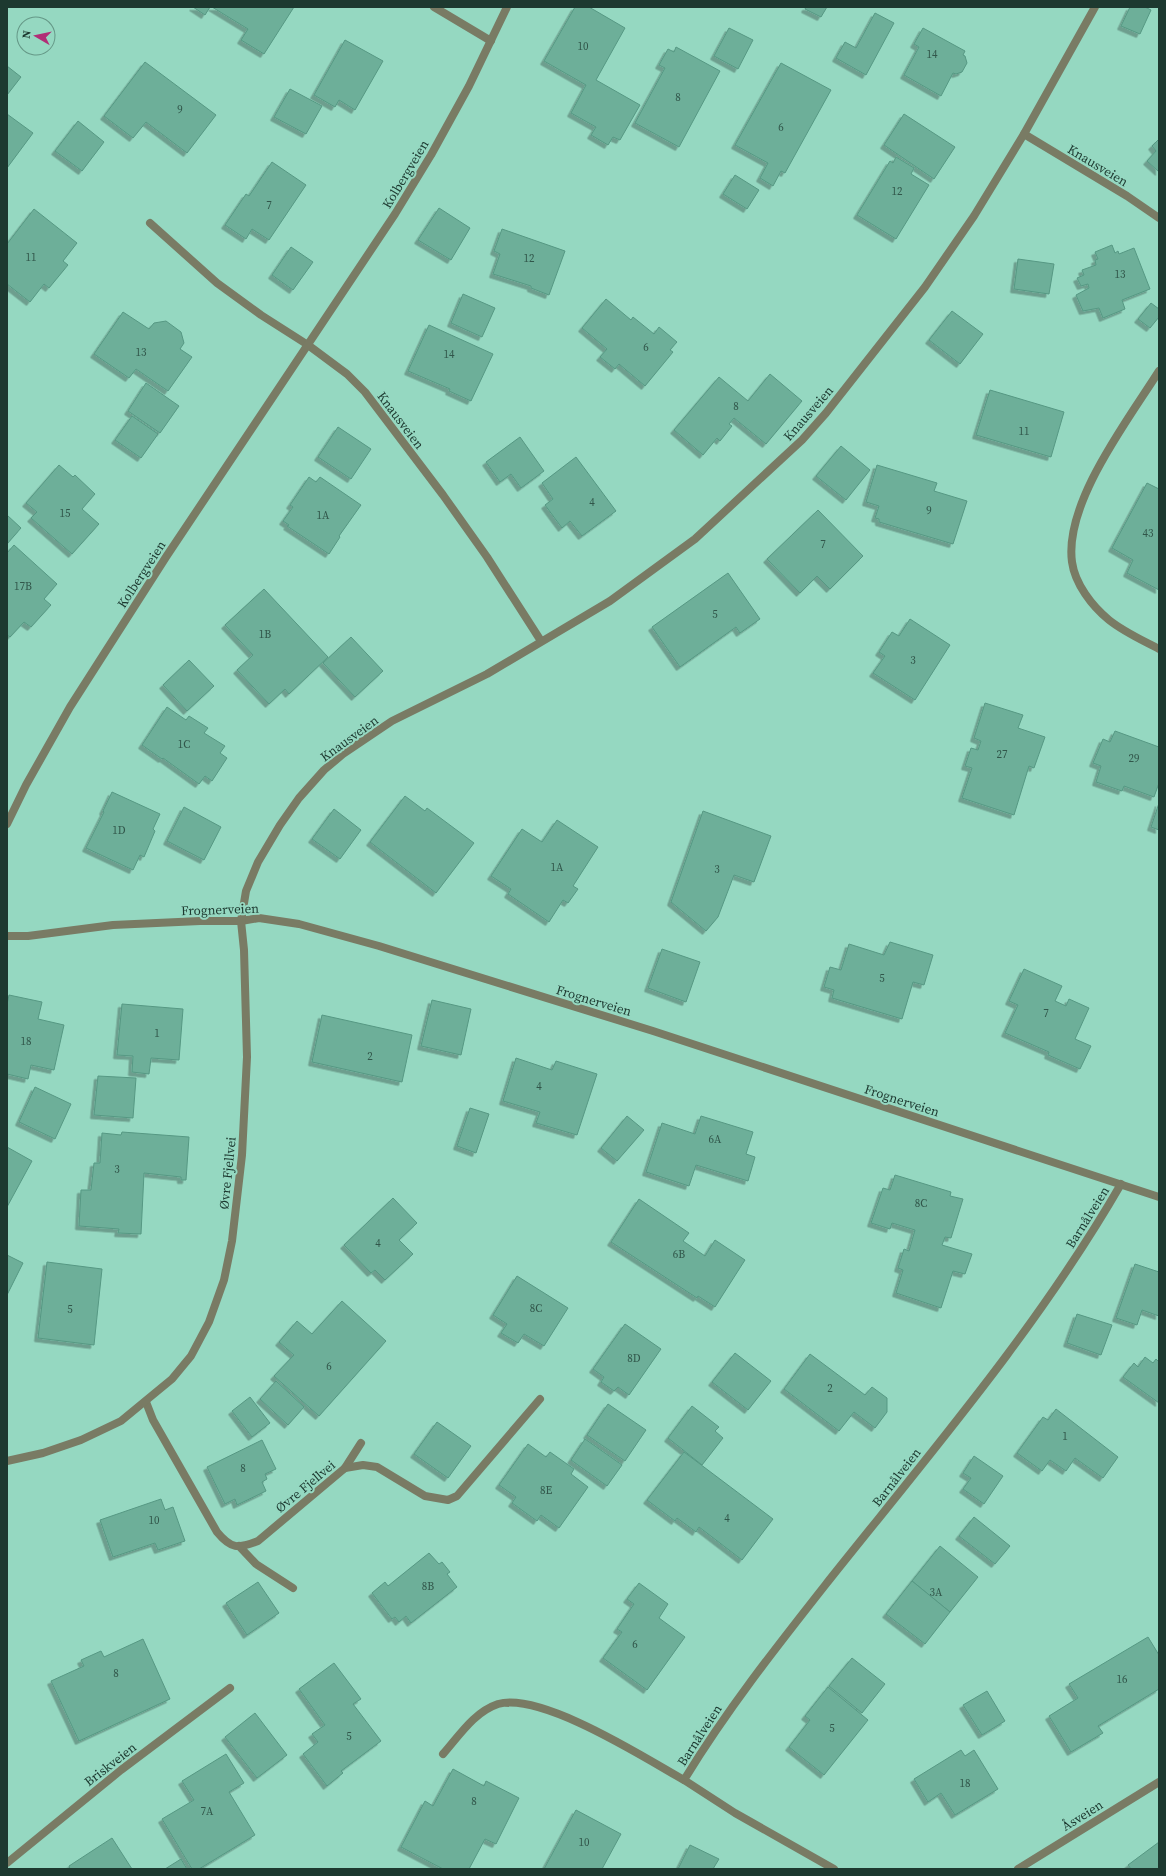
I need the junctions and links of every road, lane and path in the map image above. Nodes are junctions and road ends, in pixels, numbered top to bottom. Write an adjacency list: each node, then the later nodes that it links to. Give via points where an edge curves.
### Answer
1 (434, 7): 4 (street)
2 (507, 7): 4 (street, Kolbergveien)
3 (1095, 7): 5 (street, Knausveien)
4 (491, 41): 8 (street, Kolbergveien, via 431,155)
5 (1024, 134): 6 (street, Knausveien); 10 (street, Knausveien, via 974,216 925,287 802,440 695,539 610,601)
6 (1159, 218)
7 (150, 223): 8 (street, via 217,283)
8 (308, 346): 10 (street, Knausveien, via 347,374 365,392 474,539); 12 (street, Kolbergveien, via 166,557 70,707 26,784)
9 (1159, 371): 11 (street, via 1103,460 1082,500 1074,525 1072,561 1086,596 1109,620)
10 (541, 641): 13 (street, Knausveien, via 487,674 392,721 324,770 280,825 258,862 246,891)
11 (1159, 649)
12 (7, 824)
13 (240, 921): 14 (street, Frognerveien, via 113,925 28,936); 15 (street, Frognerveien, via 259,918 299,924 387,949 653,1031); 18 (street, Øvre Fjellvei, via 244,950 247,1057 242,1155 232,1241 224,1280 209,1322 191,1356 172,1379)
14 (7, 936)
15 (1121, 1184): 16 (street, Frognerveien); 26 (street, Barnålveien, via 1061,1281 974,1397 756,1672 714,1731)
16 (1159, 1197)
17 (540, 1399): 21 (street, Øvre Fjellvei, via 457,1496 448,1500 425,1496 377,1467 363,1465)
18 (146, 1402): 20 (street, Øvre Fjellvei, via 121,1421 81,1440 43,1453); 22 (street, via 153,1420 217,1532 225,1542)
19 (361, 1443): 21 (street)
20 (7, 1461)
21 (345, 1468): 22 (street, Øvre Fjellvei, via 258,1541)
22 (239, 1546): 23 (street, via 256,1564)
23 (293, 1588)
24 (230, 1688): 28 (street, Briskveien, via 121,1770)
25 (443, 1754): 26 (street, Barnålveien, via 478,1714 509,1702 532,1705 564,1716)
26 (684, 1780): 29 (street, Barnålveien, via 735,1813)
27 (1159, 1782): 30 (street, Åsveien)
28 (7, 1863)
29 (834, 1869)
30 (1018, 1869)

